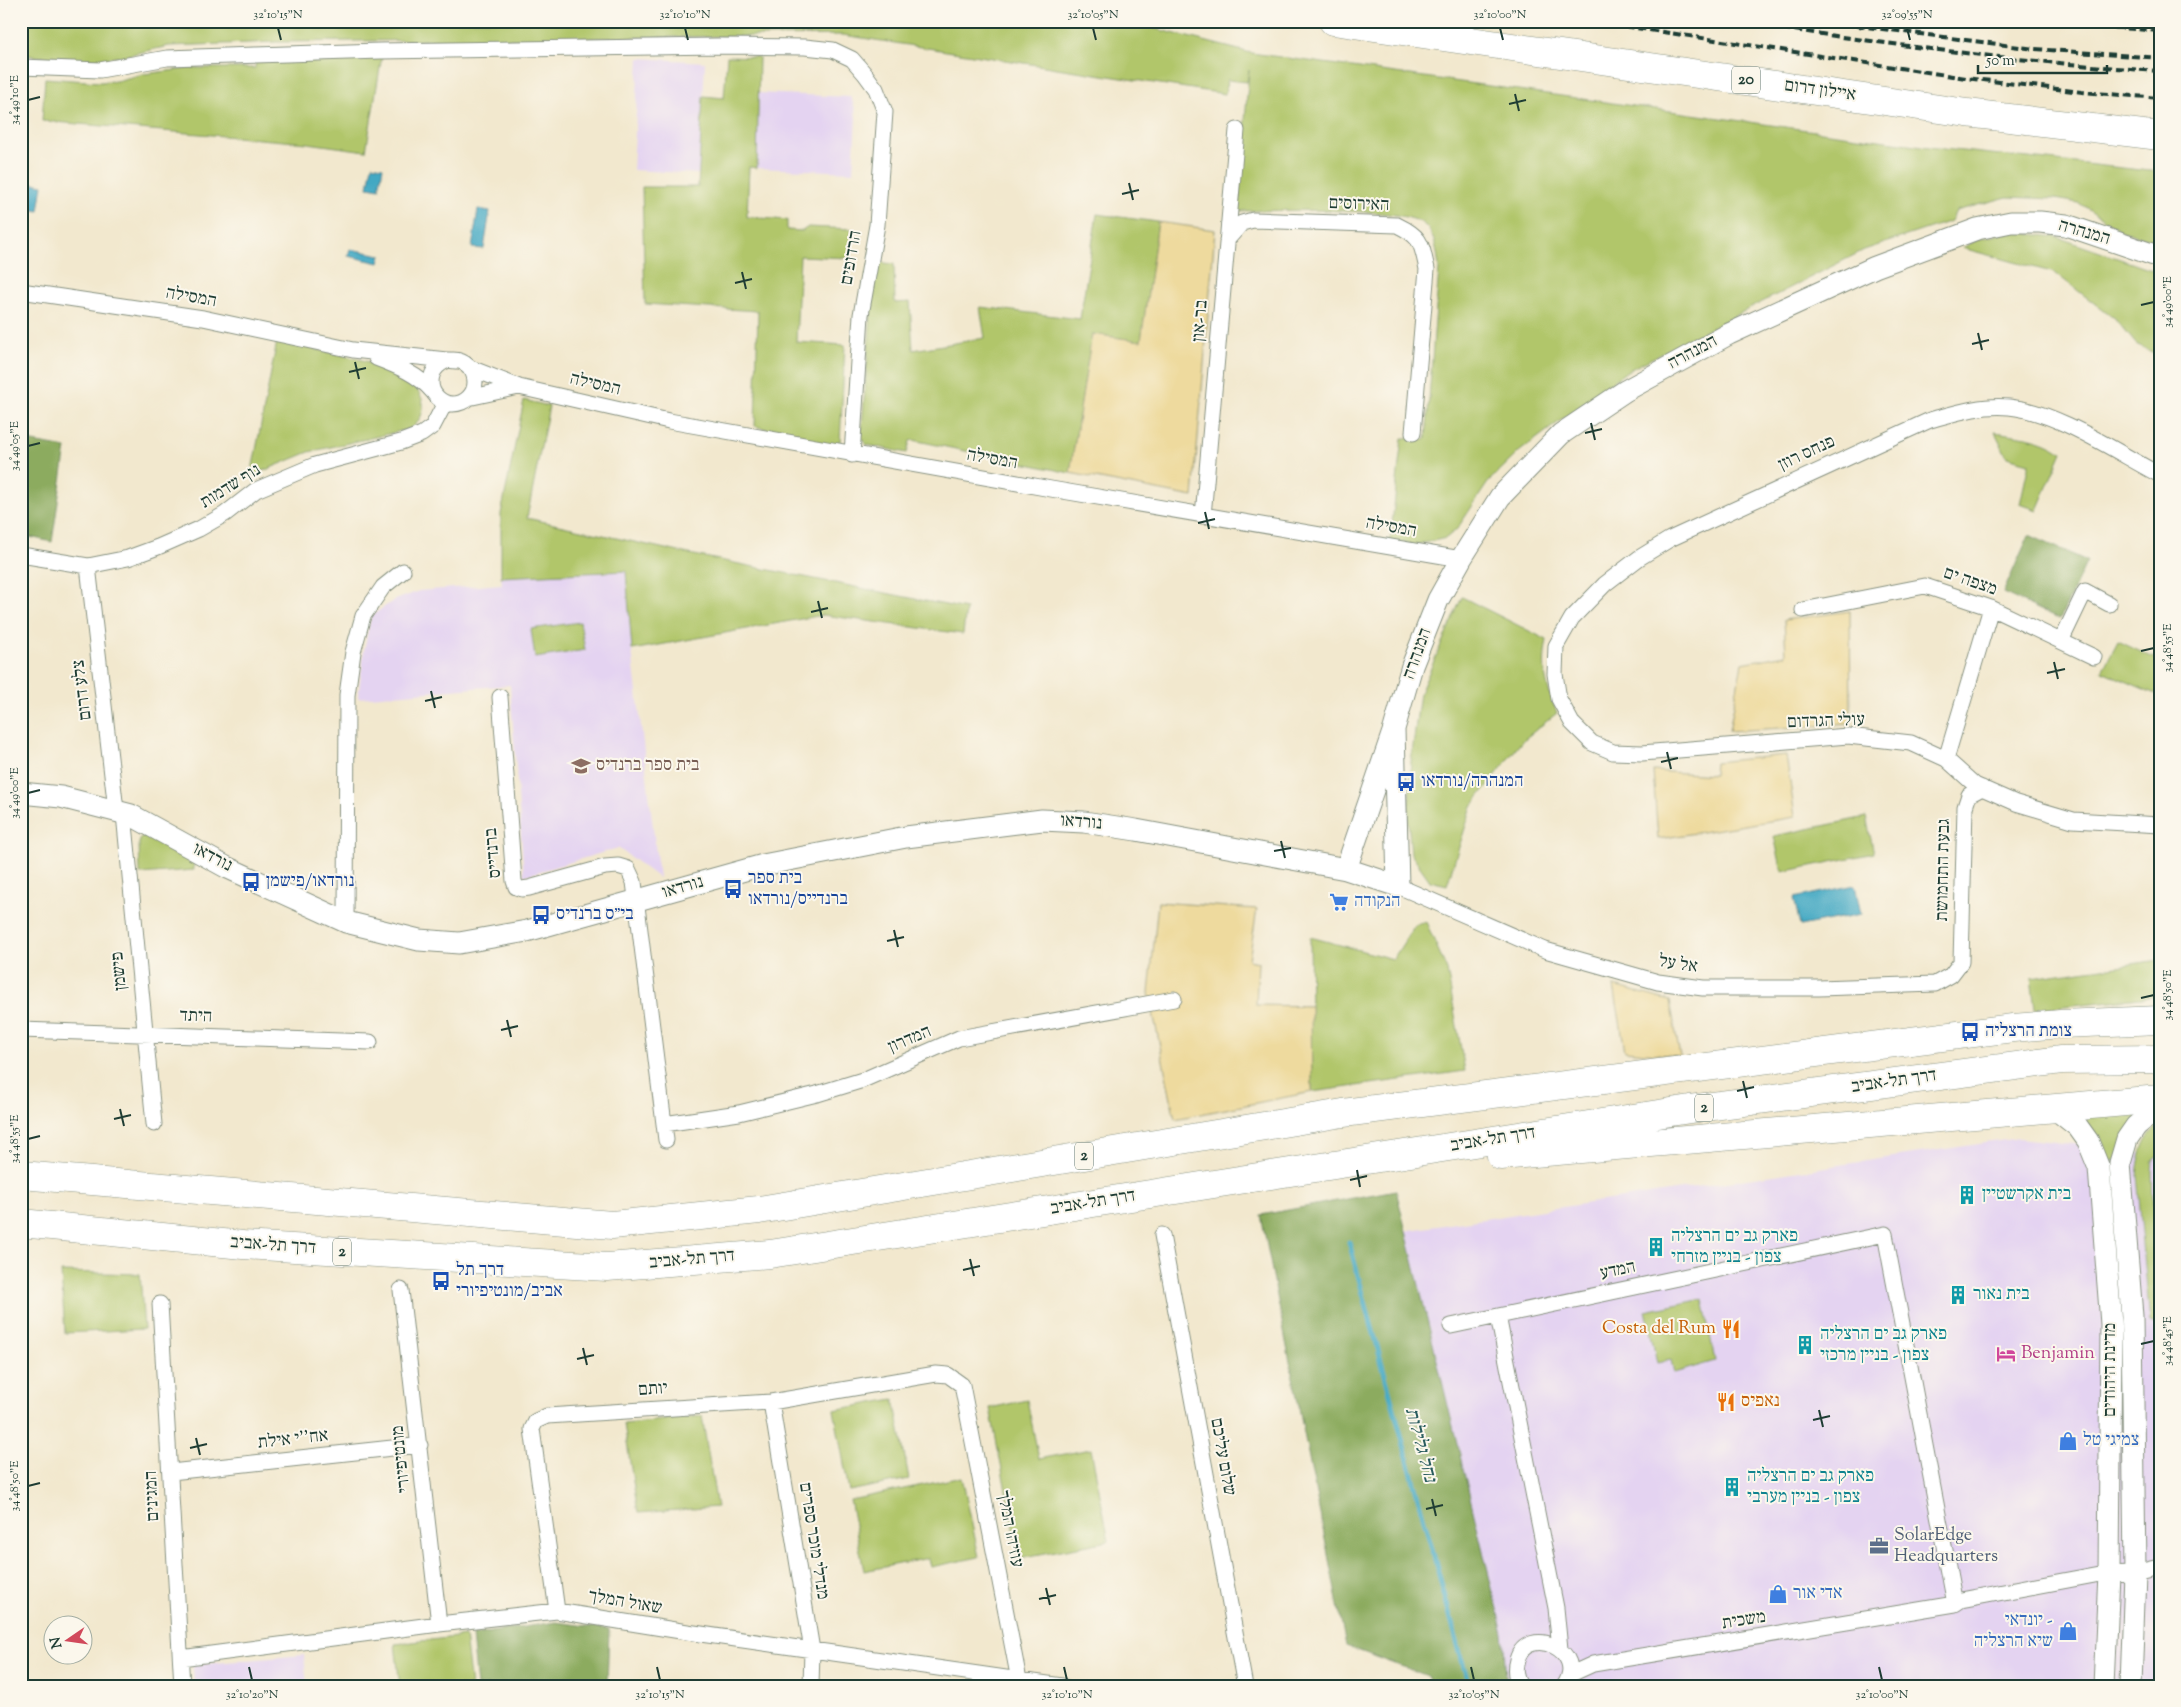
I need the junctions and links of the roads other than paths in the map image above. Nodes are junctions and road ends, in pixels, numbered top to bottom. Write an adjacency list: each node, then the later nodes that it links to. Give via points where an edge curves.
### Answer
1 (1333, 21): 4 (highway, איילון דרום / 20, via 1957,111)
2 (21, 67): 15 (street, הרדופים, via 100,70 177,58 390,51 737,46 833,50 852,59 865,74 886,112 877,225 861,315)
3 (1237, 130): 5 (street, בר-און)
4 (2160, 136)
5 (1227, 240): 14 (street, האירוסים, via 1242,223 1254,220 1397,225 1414,233 1421,243 1427,269); 17 (street, בר-און)
6 (2160, 257): 19 (street, המנהרה, via 2066,225 2021,222 1977,229 1875,267 1683,358 1625,390 1561,434 1500,497)
7 (21, 291): 8 (street, המסילה, via 203,318)
8 (353, 350): 9 (street, המסילה); 11 (street, המסילה, via 413,374)
9 (462, 364): 10 (street, המסילה); 11 (street, via 443,362 433,372); 12 (street, via 474,379)
10 (519, 387): 12 (street, המסילה); 15 (street, המסילה, via 669,421)
11 (433, 392): 13 (street)
12 (468, 398): 13 (street, via 456,404)
13 (446, 403): 20 (street, נוף שדמות, via 433,426 422,434 316,464 256,490 199,529 128,558)
14 (1414, 432)
15 (852, 455): 17 (street, המסילה)
16 (2160, 475): 28 (street, פנחס רוזן, via 2055,420 2030,411 1986,407 1930,420 1670,539 1632,563 1605,584 1572,618 1556,646 1555,674)
17 (1203, 516): 19 (street, המסילה)
18 (21, 555): 20 (street, נוף שדמות)
19 (1461, 559): 29 (street, המנהרה, via 1438,600 1412,666)
20 (88, 566): 33 (street, צלע דרום)
21 (403, 571): 38 (street, via 383,587 363,616 353,652 347,695)
22 (2109, 604): 25 (street, via 2085,591)
23 (1992, 608): 24 (street, מצפה ים, via 1925,586); 25 (street, מצפה ים); 30 (street)
24 (1803, 610)
25 (2061, 641): 26 (street, מצפה ים)
26 (2094, 657)
27 (500, 697): 37 (street, ברנדייס, via 516,887 529,888 618,866 628,869)
28 (1559, 700): 30 (street, עולי הגרדום, via 1572,723 1592,744 1612,752 1690,750 1848,736 1911,743)
29 (1394, 729): 35 (street, המנהרה); 36 (street, המנהרה)
30 (1946, 759): 31 (street, עולי הגרדום)
31 (1982, 788): 34 (street, עולי הגרדום, via 2016,803 2073,820); 39 (street, גבעת התחמושת, via 1969,795 1965,807)
32 (21, 793): 33 (street, נורדאו, via 61,797)
33 (120, 812): 38 (street, נורדאו, via 272,889); 43 (street, פישמן)
34 (2160, 825)
35 (1346, 869): 36 (street, נורדאו); 37 (street, נורדאו, via 1136,830 1042,820 906,837 763,865)
36 (1398, 886): 39 (street, אל על, via 1545,950 1658,982 1703,988 1935,984 1951,975)
37 (638, 901): 38 (street, נורדאו, via 527,931 460,943 419,940); 50 (street)
38 (346, 922)
39 (1961, 962)
40 (1174, 999): 50 (street, המדרון, via 959,1038 863,1080 818,1094 738,1113)
41 (2160, 1020): 52 (highway, 2, via 2013,1028 1343,1113 758,1210 612,1226)
42 (21, 1030): 43 (street, היתד)
43 (145, 1034): 44 (street, היתד); 49 (street, פישמן)
44 (370, 1042)
45 (2160, 1059): 53 (highway, דרך תל-אביב / 2, via 2051,1061 1690,1109)
46 (2160, 1099): 48 (highway)
47 (2160, 1106): 65 (street, מדינת היהודים, via 2136,1126 2127,1139 2120,1163 2132,1316)
48 (2047, 1108): 53 (highway); 66 (street, מדינת היהודים, via 2059,1112 2078,1127 2088,1141 2099,1168 2111,1324)
49 (154, 1124)
50 (664, 1124): 51 (street)
51 (666, 1140)
52 (21, 1175)
53 (1250, 1178): 54 (highway, דרך תל-אביב / 2, via 770,1254 607,1267 243,1245)
54 (21, 1223)
55 (1162, 1235): 79 (street, שלום עליכם)
56 (401, 1290): 62 (street, מונטיפיורי)
57 (160, 1304): 63 (street, המגינים)
58 (1498, 1316): 59 (street, המדע); 67 (street, המדע, via 1885,1234); 70 (street, via 1556,1608)
59 (1451, 1326)
60 (962, 1385): 61 (street, יותם, via 948,1375 936,1374); 74 (street, עוזיהו המלך)
61 (771, 1402): 68 (street, יותם, via 547,1416 536,1421 532,1429); 71 (street, מנדלי מוכר ספרים)
62 (420, 1445): 63 (street, אח''י אילת); 69 (street, מונטיפיורי)
63 (171, 1472): 72 (street, המגינים)
64 (2160, 1567): 65 (street, משכית)
65 (2135, 1573): 66 (street, משכית); 82 (street, מדינת היהודים)
66 (2109, 1578): 67 (street, משכית, via 1962,1607); 81 (street, מדינת היהודים)
67 (1955, 1604): 75 (street, משכית, via 1593,1664)
68 (557, 1611): 69 (street, שאול המלך); 71 (street, שאול המלך)
69 (439, 1624): 72 (street, שאול המלך)
70 (1560, 1649): 75 (street, via 1568,1660); 80 (street, via 1542,1642 1524,1649 1514,1669)
71 (812, 1650): 73 (street, שאול המלך); 77 (street, מנדלי מוכר ספרים)
72 (181, 1658): 76 (street, המגינים)
73 (976, 1680): 74 (street, שאול המלך)
74 (1019, 1680): 78 (street, שאול המלך)
75 (1566, 1680)
76 (182, 1686)
77 (812, 1686)
78 (1062, 1686)
79 (1245, 1686)
80 (1520, 1686)
81 (2104, 1686)
82 (2131, 1686)

